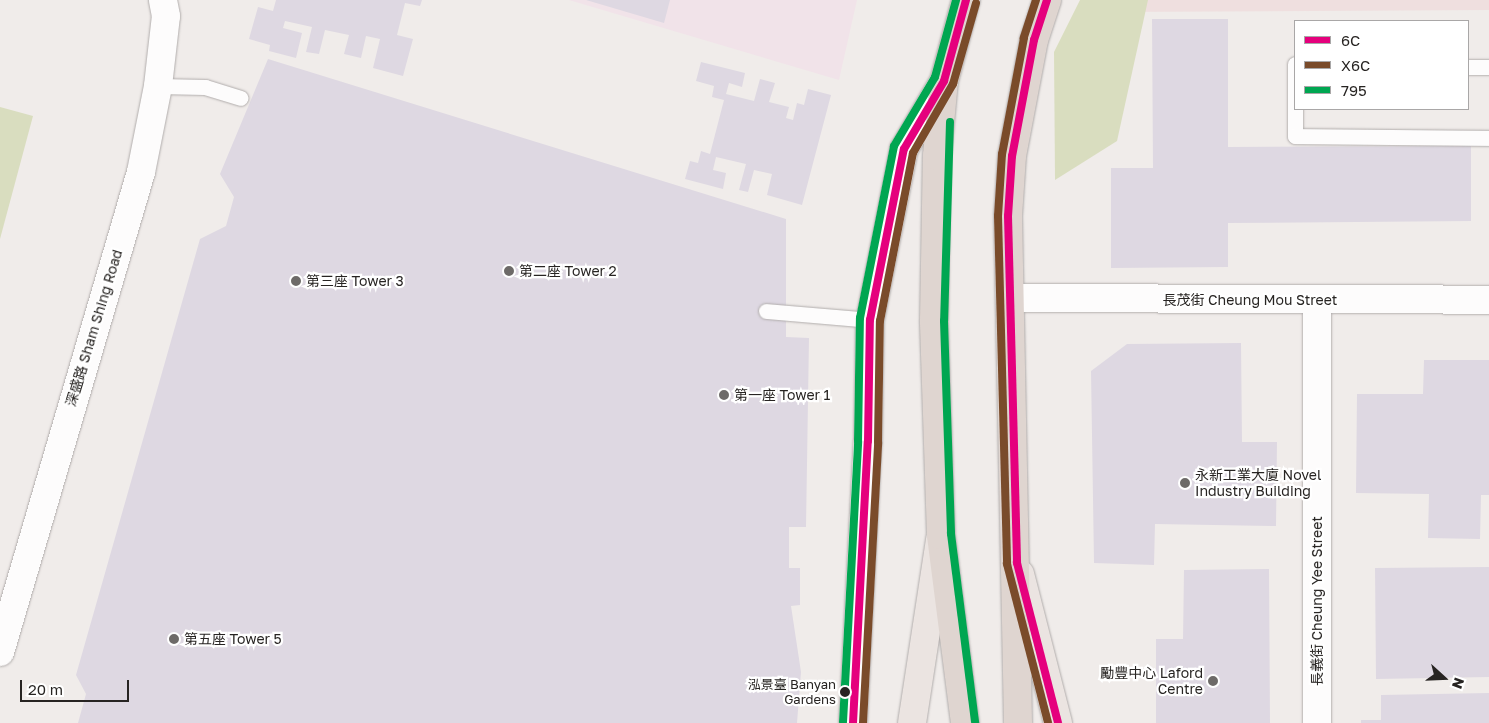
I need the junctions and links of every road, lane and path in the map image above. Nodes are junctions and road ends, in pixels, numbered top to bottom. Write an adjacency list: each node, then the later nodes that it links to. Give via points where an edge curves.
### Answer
1 (163, 0): 7 (street, 深盛路 Sham Shing Road, via 166,16)
2 (966, 0): 6 (highway)
3 (1047, 0): 11 (highway, via 1034,40 1012,156 1008,216)
4 (1469, 67): 5 (lane)
5 (1489, 68)
6 (944, 81): 15 (street, via 904,149); 16 (highway, via 937,156 934,321)
7 (158, 86): 8 (lane, via 205,87); 18 (street, 深盛路 Sham Shing Road, via 141,172)
8 (240, 98)
9 (1295, 110): 10 (lane, via 1295,136)
10 (1489, 138)
11 (1011, 298): 12 (street, 長茂街 Cheung Mou Street); 17 (highway)
12 (1317, 300): 13 (street, 長茂街 Cheung Mou Street); 24 (street, 長義街 Cheung Yee Street)
13 (1489, 300)
14 (766, 311): 15 (lane)
15 (870, 320): 19 (street, via 868,441)
16 (941, 535): 20 (main road); 21 (highway)
17 (1018, 563): 22 (highway); 23 (main road)
18 (0, 652)
19 (853, 723)
20 (912, 723)
21 (965, 723)
22 (1018, 723)
23 (1058, 723)
24 (1317, 723)

